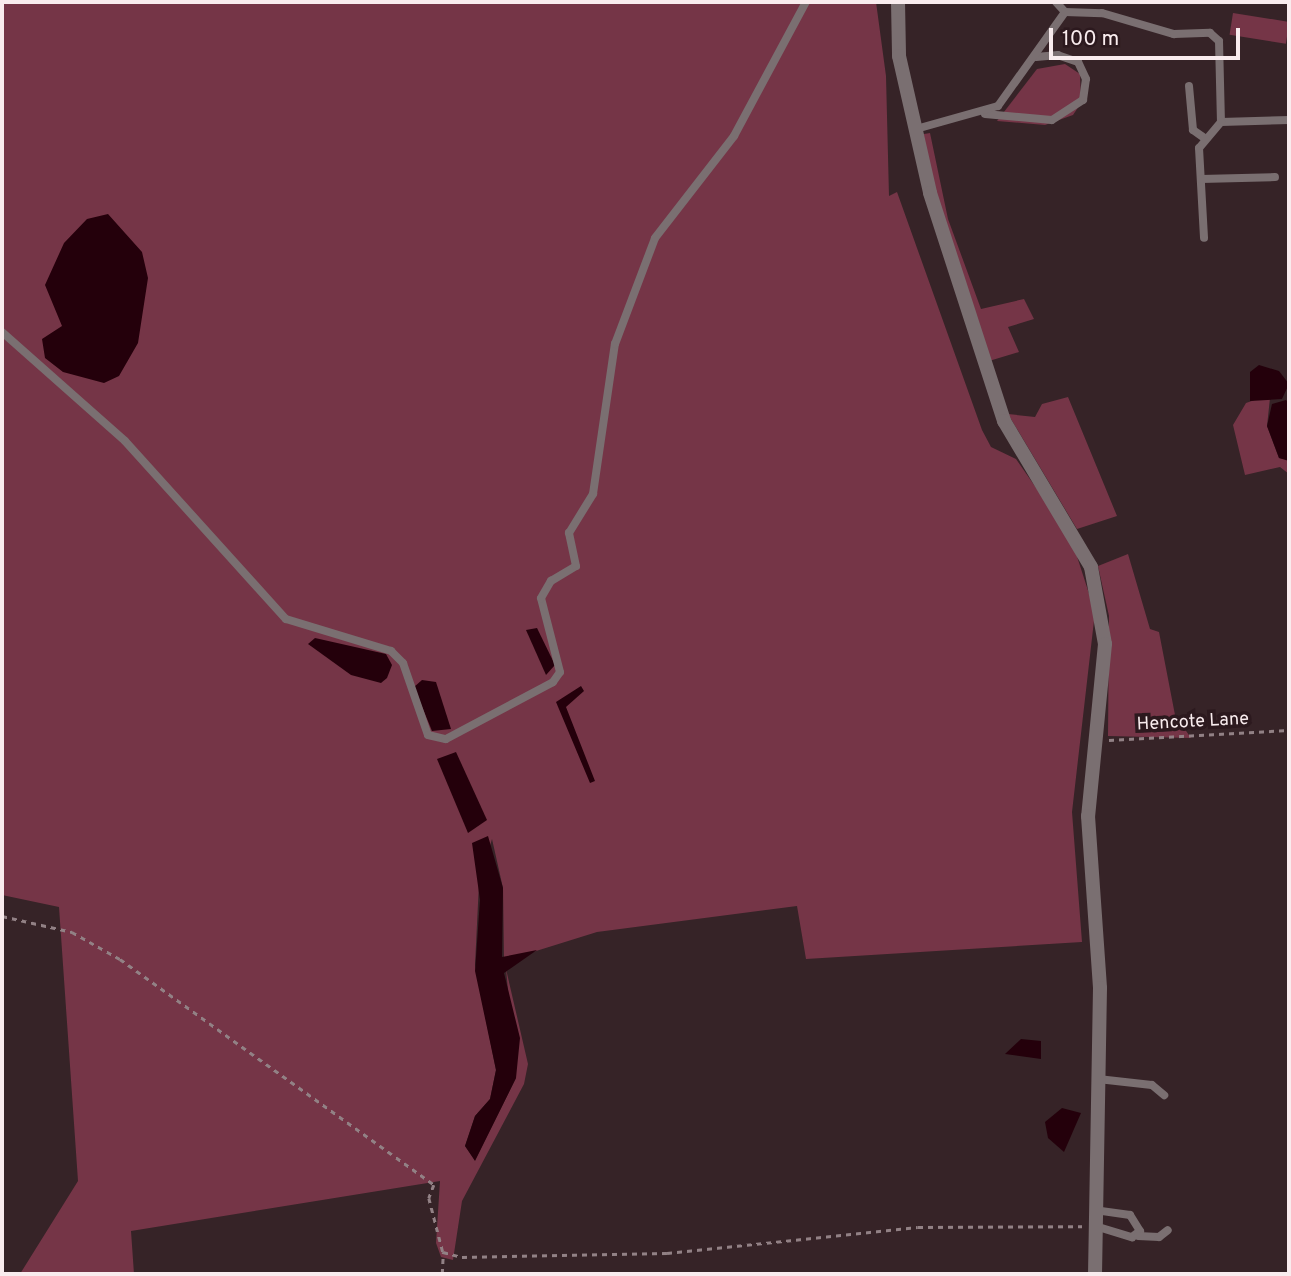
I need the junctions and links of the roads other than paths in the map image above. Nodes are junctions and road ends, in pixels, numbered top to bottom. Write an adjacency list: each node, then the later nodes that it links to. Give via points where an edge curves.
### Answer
1 (806, 2): 15 (lane, via 734,136 655,238 615,344 593,494 569,533 576,566 551,581 541,598 561,672 553,682 446,739 428,734 403,663 391,651 286,620 125,441)
2 (898, 2): 10 (street, via 899,56)
3 (1056, 2): 4 (lane)
4 (1065, 12): 5 (lane, via 1053,21); 9 (lane, via 1121,16 1174,34 1215,36)
5 (1036, 57): 7 (lane, via 1012,93); 7 (lane, via 1058,55 1081,66 1083,100 1052,120)
6 (1189, 86): 11 (lane, via 1193,130)
7 (984, 113): 10 (lane)
8 (1289, 120): 9 (lane)
9 (1221, 122): 11 (lane)
10 (916, 129): 16 (street, via 930,193 1004,421 1091,567 1105,644 1088,816 1100,988)
11 (1203, 137): 13 (lane)
12 (1275, 177): 13 (lane)
13 (1201, 180): 14 (lane)
14 (1204, 238)
15 (2, 332)
16 (1098, 1079): 17 (lane, via 1152,1085); 18 (street)
17 (1164, 1095)
18 (1095, 1210): 19 (street); 21 (lane, via 1137,1218)
19 (1095, 1226): 21 (lane); 22 (street)
20 (1168, 1230): 21 (lane, via 1159,1237)
21 (1138, 1236)
22 (1095, 1274)

